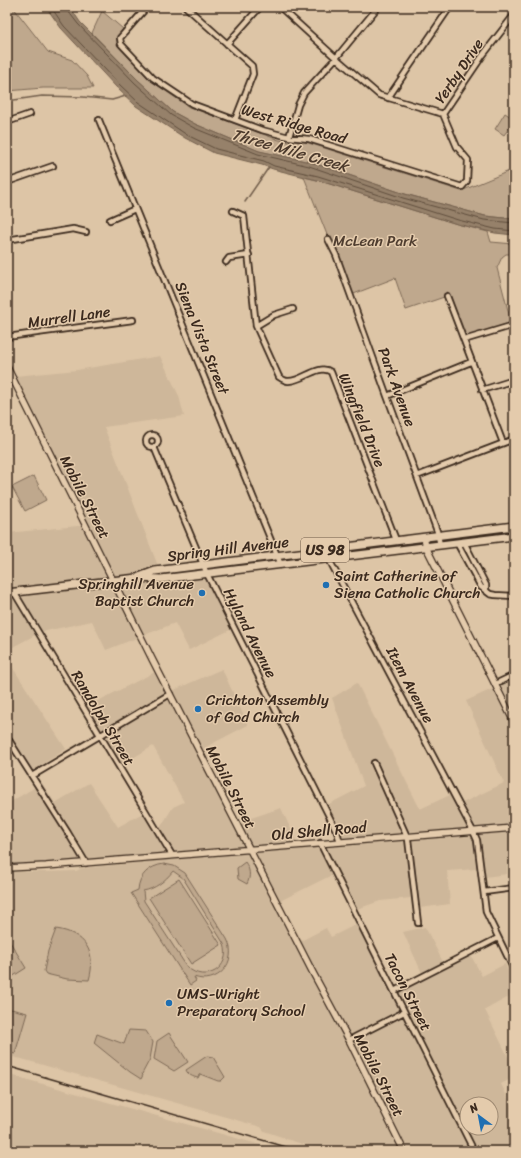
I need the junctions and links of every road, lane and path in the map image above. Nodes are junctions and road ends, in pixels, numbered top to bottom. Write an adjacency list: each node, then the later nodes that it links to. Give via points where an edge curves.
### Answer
1 (147, 7): 14 (street, West Ridge Road, via 120,38 121,44 153,78 192,104)
2 (186, 7): 8 (street)
3 (260, 7): 8 (street)
4 (280, 7): 9 (street)
5 (378, 7): 9 (street)
6 (450, 7): 10 (street)
7 (514, 15): 12 (street, Yerby Drive)
8 (227, 44): 14 (street, via 252,66 253,74)
9 (336, 58): 10 (street, via 379,95); 16 (street, via 304,94 298,105)
10 (388, 98): 12 (street)
11 (30, 114): 15 (street)
12 (443, 114): 19 (street, Yerby Drive, via 456,147 468,160 467,180)
13 (99, 120): 20 (street, Siena Vista Street)
14 (235, 120): 16 (street, West Ridge Road)
15 (7, 122)
16 (289, 137): 19 (street, West Ridge Road, via 309,139)
17 (53, 166): 18 (street)
18 (7, 182)
19 (462, 187)
20 (136, 209): 22 (street); 53 (street, Siena Vista Street)
21 (233, 211): 26 (street, Wingfield Drive, via 244,216)
22 (110, 220)
23 (86, 232): 25 (street, via 73,229)
24 (328, 239): 39 (street, Park Avenue)
25 (7, 240)
26 (248, 255): 27 (street, via 229,258); 32 (street, Wingfield Drive)
27 (226, 262)
28 (447, 296): 34 (street)
29 (293, 309): 32 (street, via 274,315)
30 (133, 320): 33 (street, Murrell Lane)
31 (514, 325): 34 (street)
32 (256, 326): 48 (street, Wingfield Drive, via 279,377 286,381 296,380 319,370 327,369 331,372)
33 (7, 337)
34 (464, 340): 35 (street)
35 (471, 362): 38 (street); 39 (street)
36 (7, 367): 59 (street, Mobile Street)
37 (514, 380): 38 (street)
38 (482, 390): 41 (street)
39 (387, 396): 43 (street, Park Avenue)
40 (514, 440): 41 (street)
41 (504, 443): 43 (street)
42 (154, 447): 55 (street, Hyland Avenue)
43 (417, 476): 45 (street, Park Avenue)
44 (514, 526): 45 (main road, Spring Hill Avenue / US 98)
45 (439, 536): 47 (main road, Spring Hill Avenue / US 98); 50 (street, Park Avenue)
46 (514, 536): 49 (main road, Spring Hill Avenue / US 98)
47 (424, 537): 48 (main road, Spring Hill Avenue / US 98); 51 (street)
48 (396, 540): 52 (main road, Spring Hill Avenue / US 98)
49 (460, 542): 50 (main road, Spring Hill Avenue / US 98); 61 (street, via 481,587 490,594)
50 (440, 545): 51 (main road, Spring Hill Avenue / US 98)
51 (426, 547): 54 (main road, Spring Hill Avenue / US 98); 63 (street)
52 (324, 550): 53 (main road, Spring Hill Avenue / US 98); 54 (street, Item Avenue)
53 (278, 556): 55 (main road, Spring Hill Avenue / US 98); 56 (street, Siena Vista Street)
54 (329, 559): 56 (main road, Spring Hill Avenue / US 98); 71 (street, Item Avenue)
55 (203, 565): 57 (street, Hyland Avenue); 58 (main road, Spring Hill Avenue / US 98, via 156,571)
56 (281, 565): 57 (main road, Spring Hill Avenue / US 98)
57 (207, 574): 58 (main road, Spring Hill Avenue / US 98, via 156,579); 73 (street, Hyland Avenue)
58 (137, 578): 59 (main road, Spring Hill Avenue / US 98)
59 (114, 580): 60 (main road, Spring Hill Avenue / US 98); 64 (street, Mobile Street)
60 (10, 593): 66 (street, Randolph Street)
61 (514, 596)
62 (514, 675): 63 (street)
63 (495, 684): 65 (street)
64 (170, 694): 66 (street); 75 (street, Mobile Street)
65 (514, 722)
66 (100, 736): 69 (street); 76 (street, Randolph Street)
67 (7, 737): 69 (street)
68 (374, 763): 72 (street)
69 (32, 776): 77 (street)
70 (514, 828): 71 (street, Old Shell Road)
71 (473, 831): 72 (street, Old Shell Road); 80 (street, Item Avenue, via 477,840)
72 (408, 836): 73 (street, Old Shell Road); 81 (street)
73 (340, 842): 74 (street, Old Shell Road)
74 (320, 843): 75 (street, Old Shell Road); 84 (street, Tacon Street)
75 (249, 849): 76 (street, Old Shell Road); 86 (street, Mobile Street)
76 (172, 855): 77 (street, Old Shell Road)
77 (86, 863): 78 (street, Old Shell Road)
78 (7, 868)
79 (514, 888): 80 (street)
80 (484, 892): 82 (street, Item Avenue, via 486,912)
81 (418, 923)
82 (498, 938): 83 (street, Item Avenue); 84 (street)
83 (514, 970)
84 (394, 991): 85 (street, Tacon Street)
85 (404, 1012): 86 (street); 88 (street, Tacon Street)
86 (349, 1040): 87 (street, Mobile Street)
87 (404, 1151)
88 (474, 1151)

